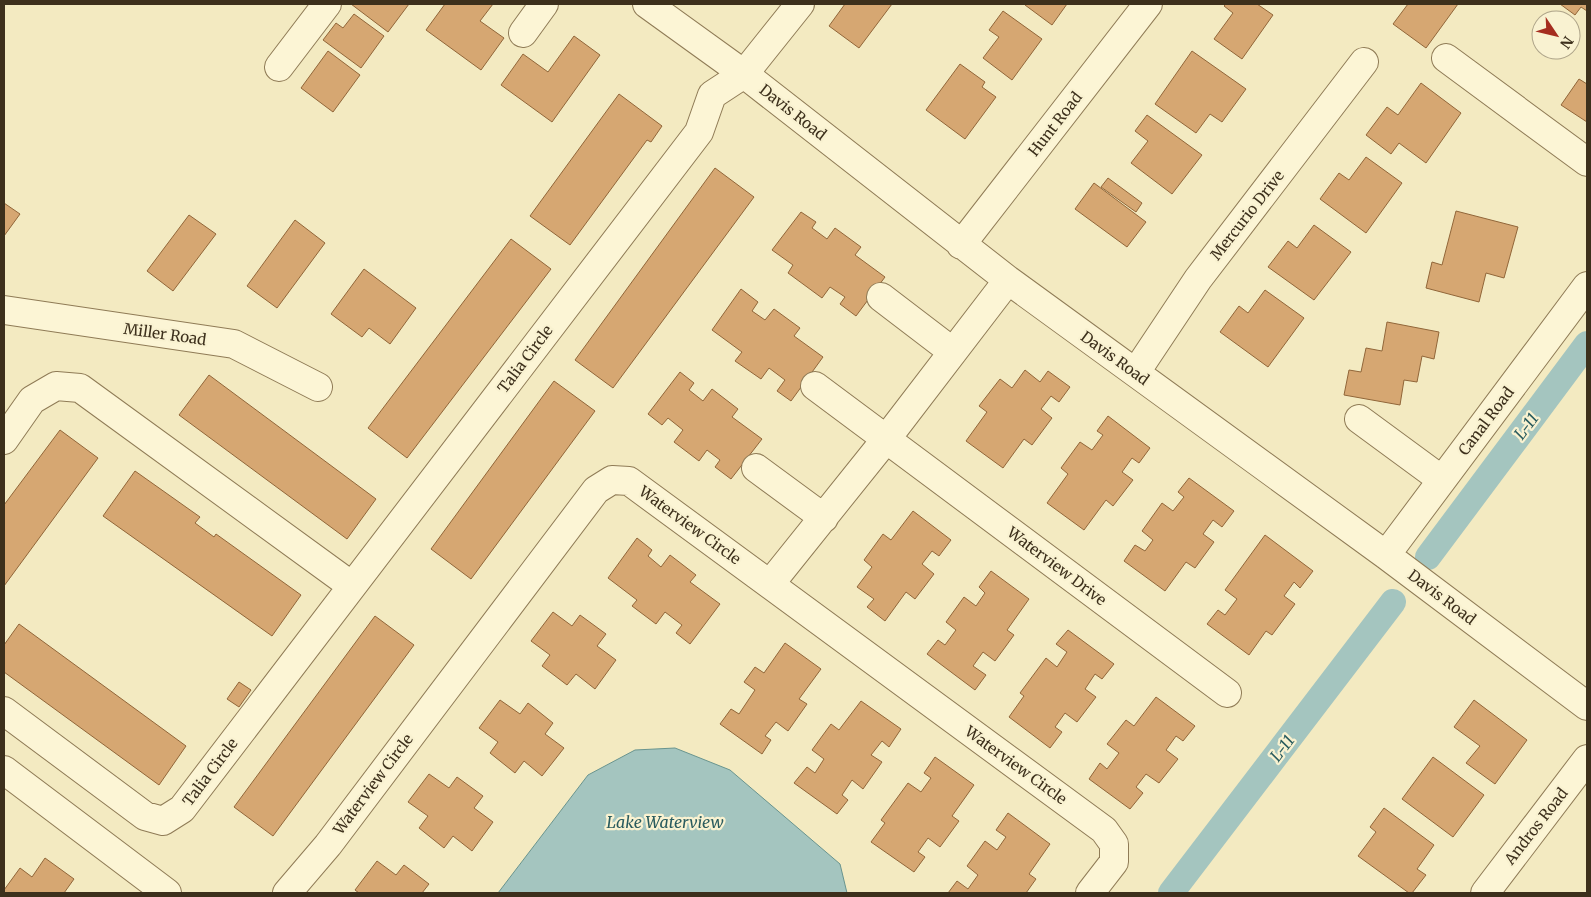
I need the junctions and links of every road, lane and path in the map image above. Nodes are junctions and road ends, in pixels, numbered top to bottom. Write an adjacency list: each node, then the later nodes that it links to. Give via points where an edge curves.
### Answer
1 (327, 4): 9 (street)
2 (544, 4): 6 (street)
3 (647, 4): 10 (street, Davis Road)
4 (800, 4): 10 (street, Talia Circle)
5 (1148, 4): 12 (street, Hunt Road)
6 (523, 33)
7 (1446, 58): 11 (street)
8 (1364, 62): 18 (street, Mercurio Drive, via 1198,278)
9 (279, 67)
10 (744, 74): 12 (street, Davis Road); 29 (street, Talia Circle, via 712,95 699,132)
11 (1587, 162)
12 (961, 245): 13 (street, Davis Road)
13 (1008, 280): 17 (street); 18 (street, Davis Road)
14 (1587, 286): 25 (street, Canal Road)
15 (880, 297): 17 (street)
16 (4, 310): 20 (street, Miller Road, via 234,344)
17 (953, 352): 22 (street)
18 (1136, 372): 27 (street, Davis Road)
19 (815, 386): 22 (street, Waterview Drive)
20 (318, 387)
21 (1359, 419): 25 (street)
22 (887, 438): 26 (street); 30 (street, Waterview Drive)
23 (4, 440): 29 (street, via 32,400 56,386 80,388)
24 (756, 468): 26 (street)
25 (1442, 480): 27 (street, Canal Road)
26 (824, 518): 28 (street)
27 (1386, 555): 31 (street, Davis Road)
28 (770, 584): 36 (street, Waterview Circle, via 629,481 612,480 596,490 328,844); 37 (street, Waterview Circle, via 1104,830 1114,844 1114,862)
29 (352, 586): 32 (street, Talia Circle, via 182,809 163,822 145,816)
30 (1227, 693)
31 (1587, 706)
32 (4, 711)
33 (1587, 759): 38 (street, Andros Road)
34 (4, 770): 35 (street)
35 (167, 893)
36 (287, 893)
37 (1090, 893)
38 (1485, 893)

